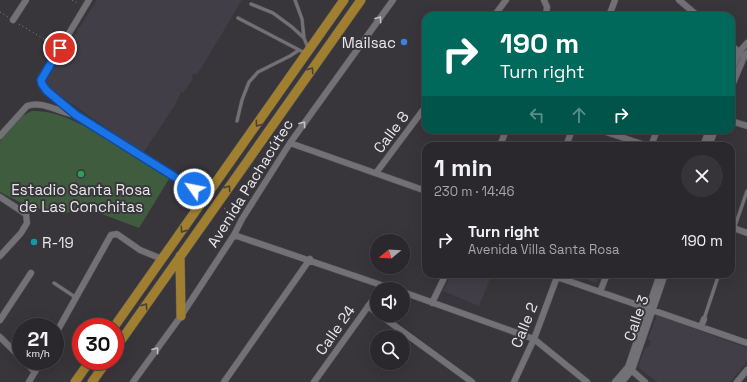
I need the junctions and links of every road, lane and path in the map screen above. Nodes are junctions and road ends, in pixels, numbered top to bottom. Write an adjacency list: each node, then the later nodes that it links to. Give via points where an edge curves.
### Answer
1 (26, 0): 20 (street)
2 (72, 0): 13 (path)
3 (89, 0): 13 (street)
4 (296, 0): 21 (lane)
5 (344, 0): 25 (main road, Avenida Pachacútec)
6 (361, 0): 50 (main road, Avenida Pachacútec, one-way to 6)
7 (393, 0): 36 (street, Avenida Pachacútec, one-way to 7)
8 (506, 0): 15 (street)
9 (544, 0): 16 (street)
10 (614, 0): 17 (street)
11 (679, 0): 18 (street)
12 (251, 4): 21 (lane, via 273,13)
13 (85, 7): 23 (street)
14 (0, 12): 20 (path)
15 (497, 12)
16 (546, 12)
17 (610, 12)
18 (692, 12)
19 (238, 18): 25 (lane)
20 (13, 20): 23 (path)
21 (304, 38): 25 (lane)
22 (747, 43): 26 (street)
23 (60, 48): 30 (street, via 41,80 47,91)
24 (735, 48): 26 (street)
25 (305, 51): 31 (lane, via 258,72 249,82); 42 (main road, Avenida Pachacútec, one-way to 42)
26 (744, 55): 27 (street); 28 (street)
27 (735, 67)
28 (735, 78)
29 (422, 111): 38 (street, Calle 8)
30 (76, 115): 35 (street, via 31,104 26,106); 42 (street)
31 (237, 121)
32 (735, 122): 33 (street)
33 (747, 126)
34 (612, 134): 37 (street)
35 (0, 136)
36 (290, 142): 38 (street); 44 (street, Avenida Pachacútec)
37 (636, 142)
38 (376, 173): 39 (street)
39 (422, 190)
40 (747, 191): 45 (lane)
41 (0, 197): 49 (street, via 26,214 27,223)
42 (206, 197): 51 (main road, Avenida Pachacútec, one-way to 51)
43 (222, 207): 44 (path)
44 (242, 219): 48 (street, Avenida Pachacútec)
45 (735, 223)
46 (735, 229): 47 (street)
47 (747, 233)
48 (234, 235): 52 (street); 70 (street, Avenida Pachacútec)
49 (0, 256)
50 (180, 256): 70 (main road); 77 (main road, Avenida Pachacútec, one-way to 50)
51 (162, 258): 65 (street, via 140,250 117,234 111,235); 72 (main road, Avenida Pachacútec)
52 (310, 259): 62 (street); 91 (street)
53 (31, 273): 74 (street)
54 (444, 278): 67 (street)
55 (554, 278): 79 (street, Calle 2)
56 (563, 278): 63 (street)
57 (605, 278): 63 (street)
58 (659, 278): 69 (street, Calle 3)
59 (663, 278): 69 (street, Calle 3)
60 (718, 278): 73 (lane)
61 (54, 282): 65 (lane)
62 (370, 282)
63 (600, 292): 69 (street)
64 (410, 295): 67 (street)
65 (75, 297): 71 (street)
66 (370, 303): 68 (street, Calle 24)
67 (432, 303): 79 (street)
68 (368, 306): 92 (street, Calle 24)
69 (650, 310): 76 (street); 82 (street, Calle 3)
70 (181, 316): 90 (street, Avenida Pachacútec, one-way to 70)
71 (64, 318)
72 (120, 318)
73 (704, 318): 76 (street)
74 (0, 320)
75 (390, 322): 93 (street)
76 (701, 327): 80 (street)
77 (124, 336)
78 (0, 337): 81 (street)
79 (534, 339): 94 (street, Calle 2); 95 (street)
80 (747, 343)
81 (12, 349)
82 (630, 369): 96 (street); 97 (street); 98 (street)
83 (84, 370): 88 (main road)
84 (101, 370): 89 (main road)
85 (747, 370): 99 (street)
86 (35, 372): 87 (street)
87 (29, 382)
88 (75, 382)
89 (92, 382)
90 (133, 382)
91 (224, 382)
92 (314, 382)
93 (472, 382)
94 (514, 382)
95 (587, 382)
96 (615, 382)
97 (622, 382)
98 (645, 382)
99 (737, 382)

